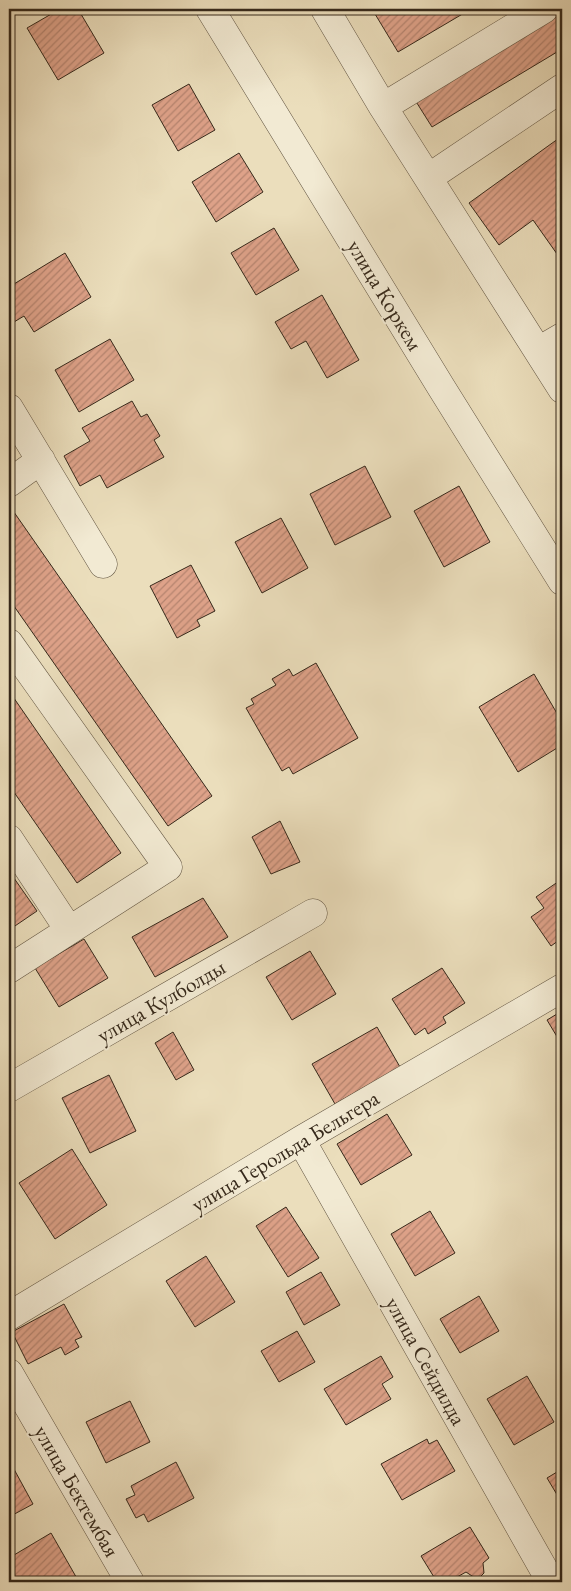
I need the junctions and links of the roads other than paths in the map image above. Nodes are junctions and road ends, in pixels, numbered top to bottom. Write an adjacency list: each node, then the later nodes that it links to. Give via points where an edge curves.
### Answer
1 (210, 9): 14 (street, улица Коркем)
2 (325, 9): 5 (street)
3 (544, 9): 5 (street)
4 (562, 88): 6 (street)
5 (383, 107): 6 (street)
6 (428, 178): 8 (street)
7 (562, 337): 8 (street)
8 (538, 351): 9 (street)
9 (562, 388)
10 (9, 408): 11 (street)
11 (40, 460): 12 (street); 13 (street)
12 (9, 483)
13 (103, 564)
14 (562, 581)
15 (9, 643): 18 (street, via 168,868)
16 (9, 839): 18 (street)
17 (313, 913): 21 (street, улица Кулболды)
18 (69, 930): 19 (street)
19 (9, 969)
20 (562, 988): 22 (street, улица Герольда Бельгера)
21 (9, 1088)
22 (301, 1140): 23 (street, улица Герольда Бельгера); 26 (street, улица Сейдилда)
23 (9, 1316)
24 (9, 1373): 25 (street, улица Бектембая)
25 (130, 1582)
26 (551, 1582)

